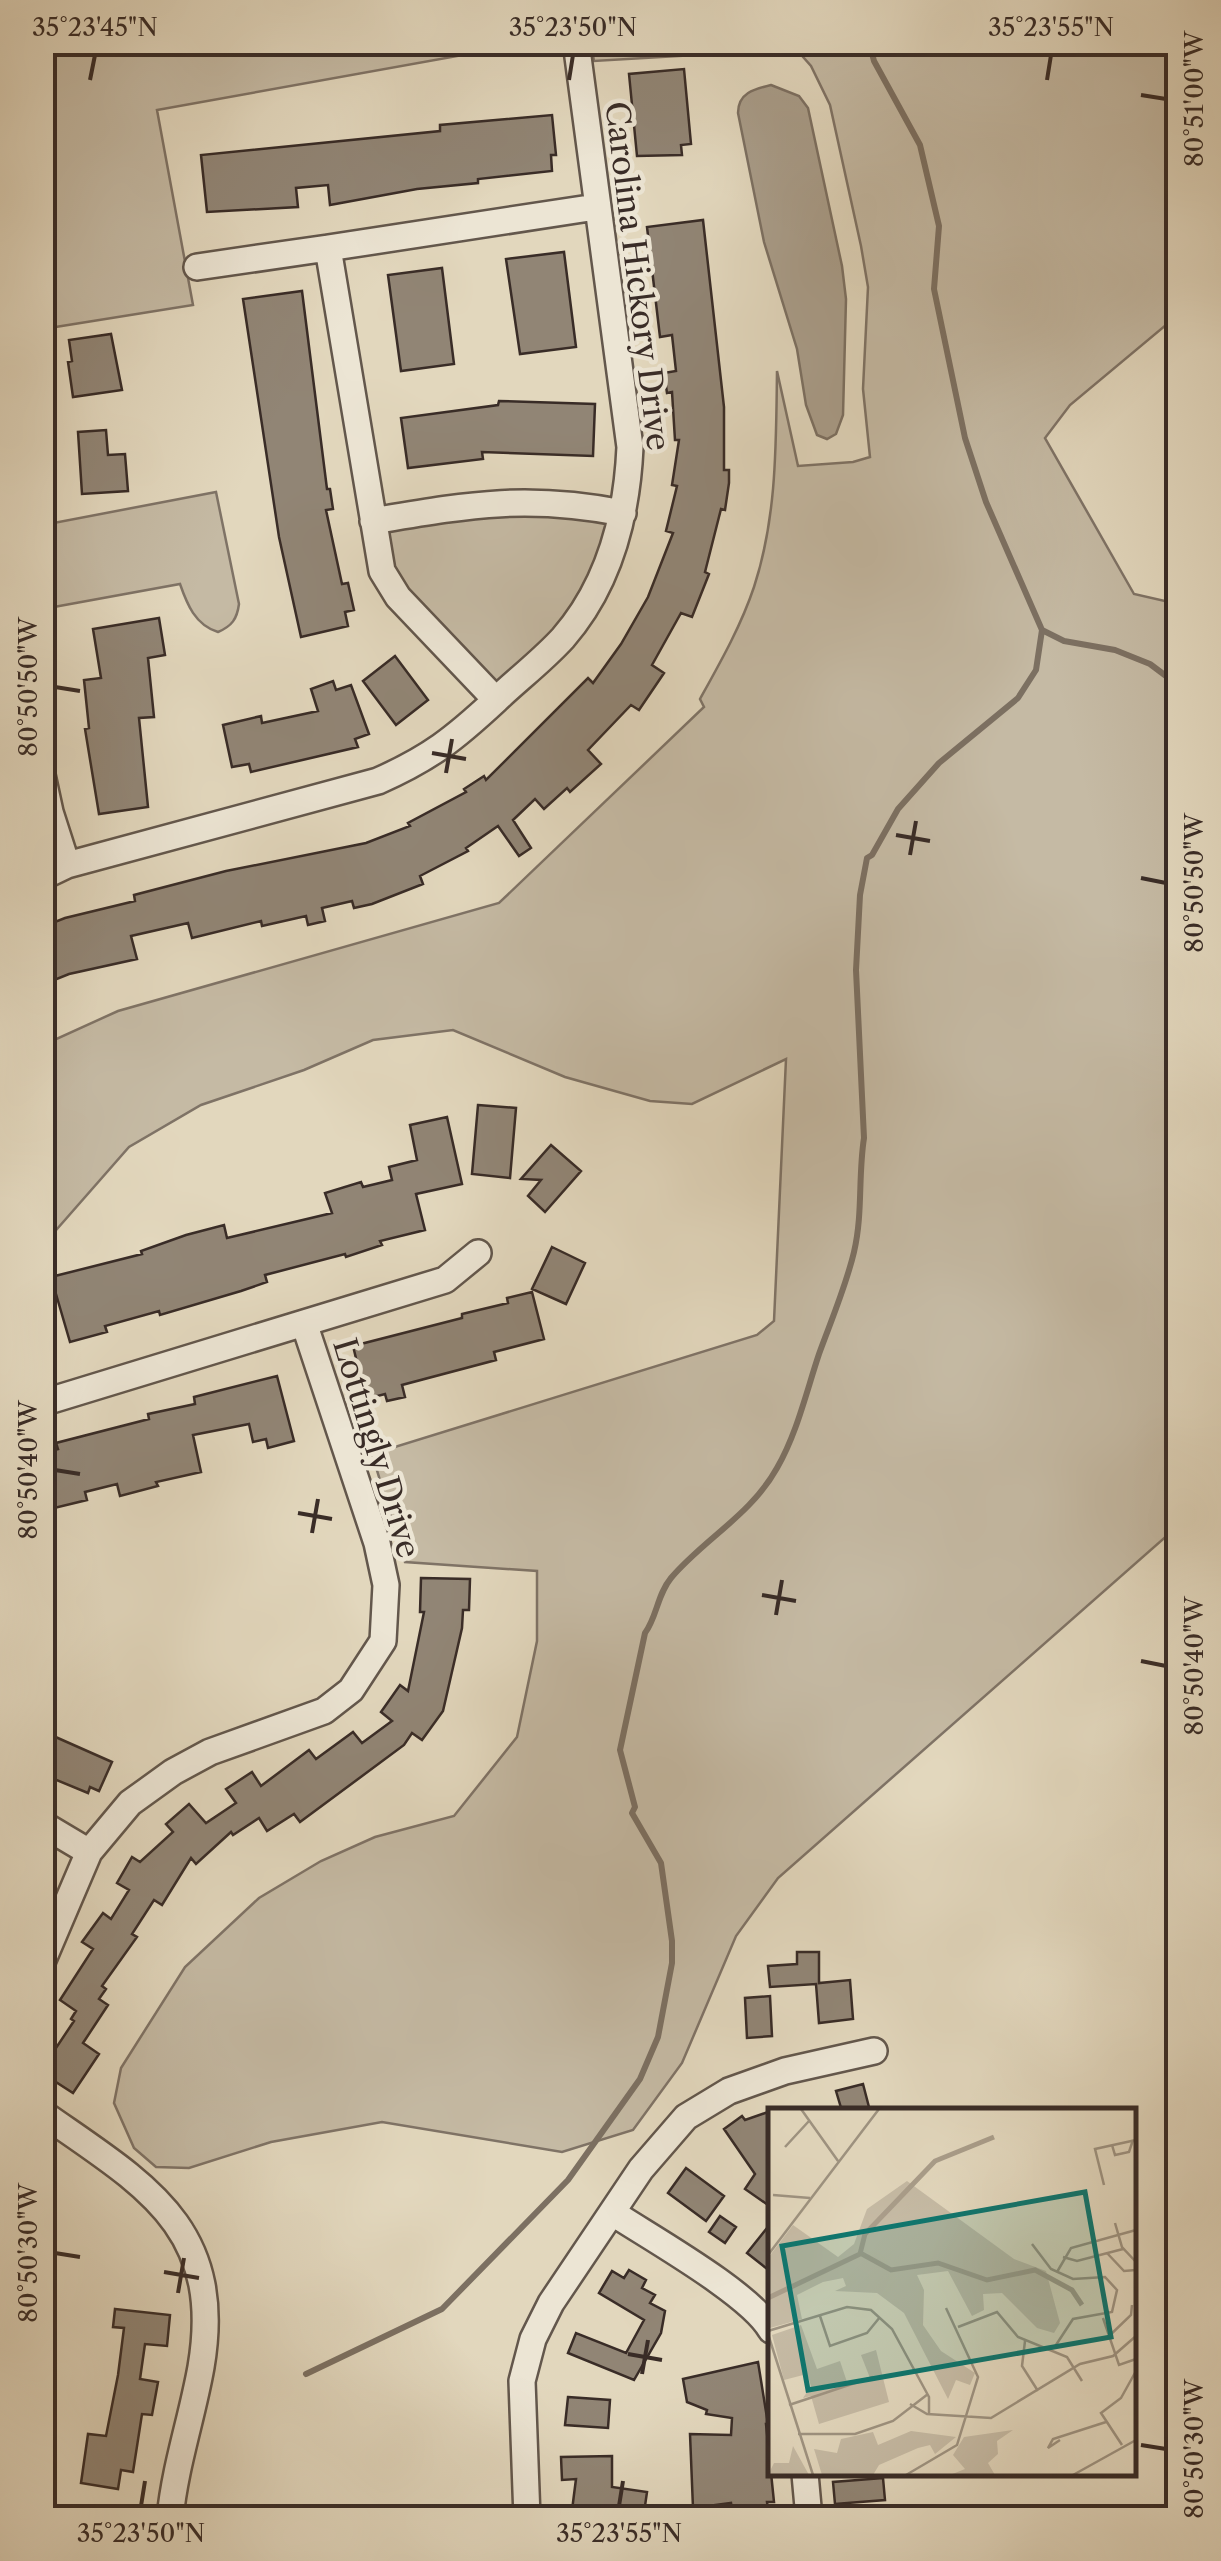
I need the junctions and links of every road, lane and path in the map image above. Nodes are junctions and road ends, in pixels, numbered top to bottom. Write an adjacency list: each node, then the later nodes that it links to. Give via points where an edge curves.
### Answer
1 (576, 42): 2 (street, Carolina Hickory Drive)
2 (596, 207): 3 (street); 5 (street, Carolina Hickory Drive, via 630,447)
3 (328, 248): 4 (street); 6 (street)
4 (196, 267)
5 (623, 513): 6 (street, via 501,501); 7 (street, Carolina Hickory Drive, via 602,575 565,636)
6 (373, 521): 7 (street, via 387,580)
7 (496, 700): 9 (street, Carolina Hickory Drive, via 423,762 378,782)
8 (42, 775): 9 (street)
9 (67, 866): 10 (street, Carolina Hickory Drive)
10 (42, 877)
11 (478, 1253): 12 (street, via 444,1280)
12 (304, 1323): 13 (street); 15 (street, Lottingly Drive, via 377,1542 386,1585 383,1640 351,1690 324,1711 173,1772 130,1802)
13 (42, 1403)
14 (42, 1824): 15 (street)
15 (89, 1852): 16 (street, Lottingly Drive)
16 (42, 1962)
17 (874, 2051): 19 (street, via 747,2084 686,2117)
18 (42, 2113): 22 (street, via 142,2184 176,2220 202,2274 204,2341)
19 (613, 2213): 20 (street, via 727,2288); 23 (street, via 532,2339 522,2380)
20 (768, 2325)
21 (805, 2476): 24 (street)
22 (170, 2518)
23 (527, 2518)
24 (809, 2518)

